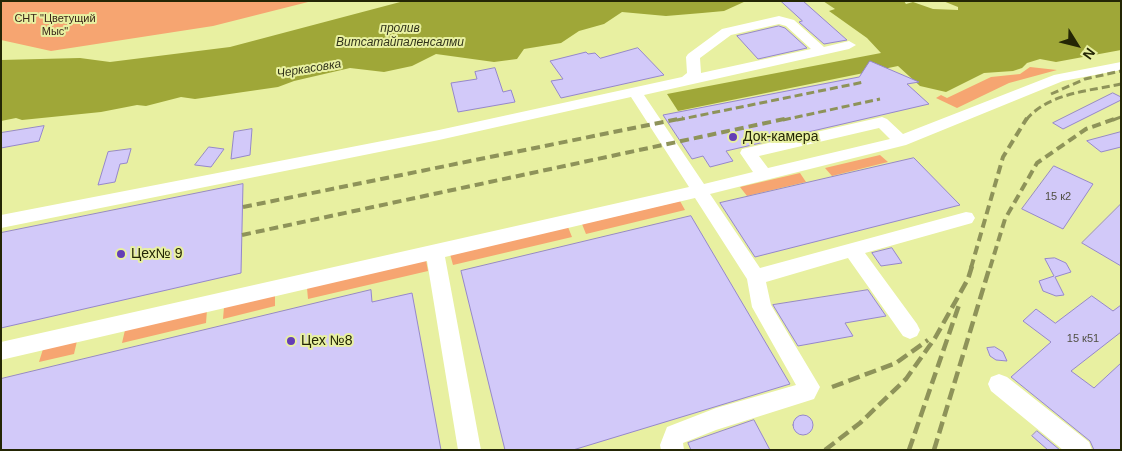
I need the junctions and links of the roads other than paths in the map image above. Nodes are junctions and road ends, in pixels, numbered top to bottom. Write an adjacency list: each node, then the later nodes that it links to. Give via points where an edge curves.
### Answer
1 (849, 45): 2 (lane)
2 (821, 51): 4 (lane); 4 (lane, via 790,23 779,20 727,32 693,57 694,74)
3 (1121, 66): 6 (lane, via 1059,78)
4 (686, 81): 5 (lane)
5 (635, 92): 8 (lane); 10 (lane, via 439,136)
6 (901, 140): 7 (lane); 7 (lane, via 882,122 748,154)
7 (764, 174): 8 (lane)
8 (699, 190): 12 (lane); 13 (lane)
9 (966, 218): 11 (lane)
10 (1, 222)
11 (852, 250): 13 (lane); 14 (lane)
12 (435, 252): 15 (lane); 17 (lane)
13 (756, 277): 18 (lane, via 762,307 809,387 806,392 675,435 671,446)
14 (910, 330)
15 (1, 351)
16 (999, 384): 19 (lane)
17 (470, 450)
18 (673, 450)
19 (1081, 450)

